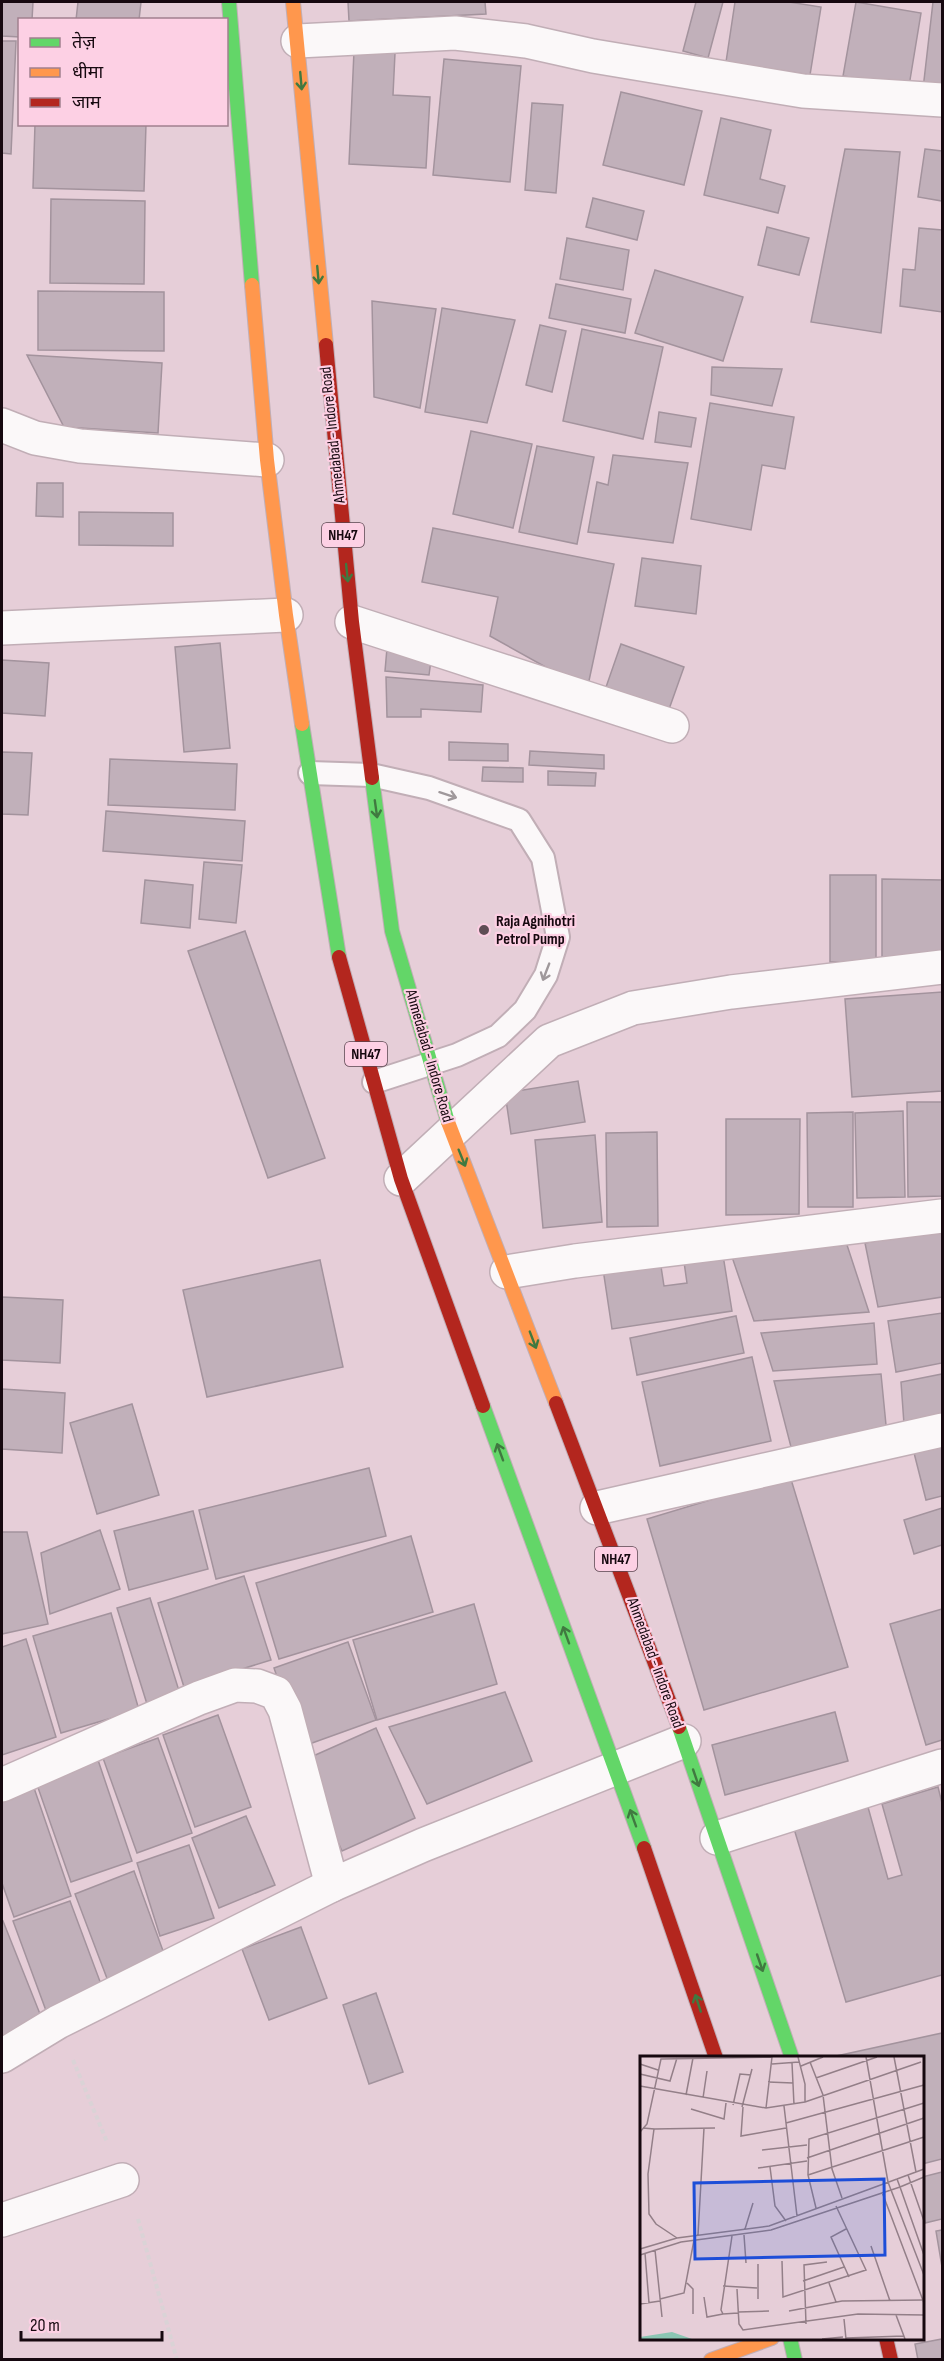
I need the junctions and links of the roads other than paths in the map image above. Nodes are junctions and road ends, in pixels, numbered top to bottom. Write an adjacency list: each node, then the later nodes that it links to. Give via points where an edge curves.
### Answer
1 (229, 2): 6 (main road, NH47)
2 (293, 2): 3 (main road, Ahmedabad - Indore Road / NH47)
3 (298, 41): 4 (street, via 455,33 526,41 803,91); 8 (main road, Ahmedabad - Indore Road / NH47, one-way to 8)
4 (942, 100)
5 (2, 424): 6 (street, via 35,438 80,447)
6 (267, 460): 7 (main road, NH47)
7 (286, 615): 9 (street); 11 (main road, NH47)
8 (352, 622): 10 (street); 12 (main road, Ahmedabad - Indore Road / NH47)
9 (2, 628)
10 (672, 726)
11 (310, 772): 12 (lane); 15 (main road, NH47, via 336,948)
12 (371, 775): 14 (main road, Ahmedabad - Indore Road / NH47, one-way to 14, via 392,931); 14 (lane, one-way to 14, via 429,788 519,820 543,858 558,937 546,975 525,1010 498,1036)
13 (942, 967): 16 (street, via 633,1008 549,1041)
14 (431, 1063): 15 (lane); 16 (main road, Ahmedabad - Indore Road / NH47)
15 (374, 1082): 17 (main road, NH47)
16 (451, 1132): 17 (street); 19 (main road, Ahmedabad - Indore Road / NH47, one-way to 19)
17 (401, 1179): 24 (main road, NH47, one-way to 17)
18 (942, 1216): 19 (street)
19 (507, 1272): 21 (main road, Ahmedabad - Indore Road / NH47, one-way to 21)
20 (942, 1430): 21 (street)
21 (597, 1508): 22 (main road, Ahmedabad - Indore Road / NH47)
22 (684, 1741): 24 (street); 26 (main road, Ahmedabad - Indore Road / NH47, one-way to 26)
23 (942, 1766): 26 (street)
24 (615, 1767): 27 (street); 29 (main road, NH47, one-way to 24)
25 (2, 1785): 27 (street, via 200,1698 236,1685 256,1686 276,1693 285,1710)
26 (717, 1838): 30 (main road, Ahmedabad - Indore Road / NH47, one-way to 30)
27 (332, 1885): 28 (street, via 58,2022)
28 (2, 2056)
29 (715, 2056)
30 (791, 2056)
31 (122, 2180): 32 (street)
32 (2, 2220)
33 (766, 2340): 36 (main road)
34 (790, 2340): 37 (main road)
35 (886, 2340): 38 (main road)
36 (711, 2360)
37 (795, 2360)
38 (891, 2360)

